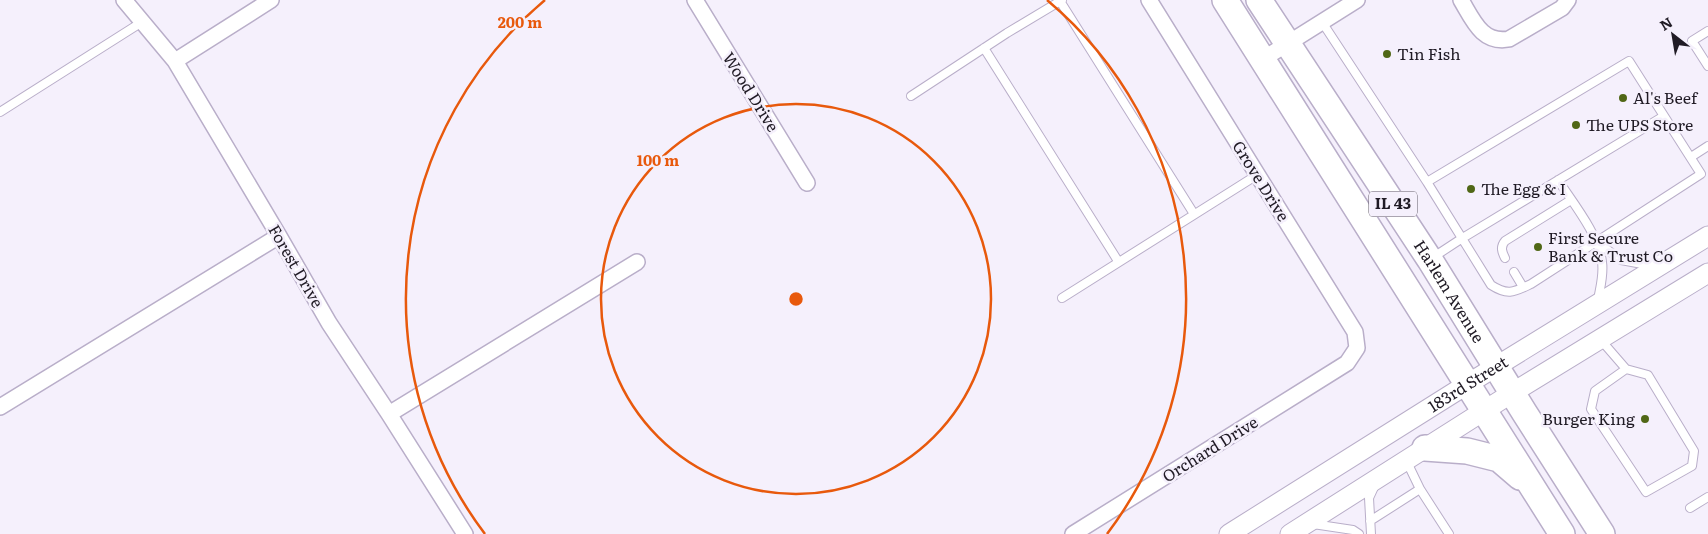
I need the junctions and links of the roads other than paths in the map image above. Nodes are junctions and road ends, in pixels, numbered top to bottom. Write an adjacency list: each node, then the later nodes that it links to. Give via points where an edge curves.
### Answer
1 (124, 0): 11 (street, Forest Drive)
2 (271, 0): 17 (street)
3 (695, 0): 27 (street, Wood Drive)
4 (1061, 0): 15 (lane); 29 (lane)
5 (1148, 0): 24 (street, Grove Drive)
6 (1225, 0): 16 (main road, IL 43)
7 (1259, 0): 14 (main road, Harlem Avenue / IL 43)
8 (1357, 0): 12 (street)
9 (1461, 0): 10 (street, via 1487,37 1500,41 1562,8)
10 (1568, 0)
11 (142, 22): 17 (street, Forest Drive); 20 (lane)
12 (1322, 22): 14 (street); 26 (lane)
13 (1708, 31): 18 (lane, via 1692,41)
14 (1287, 44): 16 (street); 35 (main road, Harlem Avenue / IL 43)
15 (984, 48): 19 (lane); 36 (lane)
16 (1263, 59): 48 (main road, IL 43)
17 (175, 61): 30 (street, Forest Drive)
18 (1708, 66)
19 (911, 96)
20 (0, 112)
21 (1664, 116): 23 (lane); 25 (lane); 26 (lane, via 1628,62)
22 (1708, 146): 23 (lane)
23 (1690, 157): 33 (lane, via 1702,174)
24 (1257, 175): 29 (lane); 45 (street, Grove Drive, via 1355,332 1357,348)
25 (1558, 180): 28 (lane); 32 (lane)
26 (1427, 182): 32 (lane)
27 (807, 183)
28 (1571, 200): 33 (lane); 34 (lane, via 1505,241 1502,250)
29 (1194, 214): 36 (lane)
30 (280, 236): 50 (street); 52 (street, Forest Drive, via 329,323)
31 (1708, 236): 38 (street, 183rd Street)
32 (1462, 239): 35 (lane); 41 (lane, via 1491,285 1501,292 1514,292)
33 (1597, 242): 38 (lane, via 1621,260); 41 (lane); 43 (lane, via 1602,262)
34 (1506, 258)
35 (1430, 260): 46 (main road, Harlem Avenue / IL 43)
36 (1118, 261): 42 (lane)
37 (637, 262): 52 (street)
38 (1657, 266): 43 (street, 183rd Street)
39 (1514, 272): 41 (lane)
40 (1708, 272): 44 (street, 183rd Street)
41 (1523, 287)
42 (1062, 298)
43 (1597, 305): 46 (street, 183rd Street)
44 (1600, 339): 47 (lane); 49 (street, 183rd Street)
45 (1347, 363): 62 (street, Orchard Drive)
46 (1496, 366): 48 (street, 183rd Street); 49 (main road, Harlem Avenue / IL 43)
47 (1626, 369): 47 (lane, via 1595,390 1591,409 1646,492 1692,466 1694,452 1648,375)
48 (1466, 384): 51 (main road, IL 43); 63 (street, 183rd Street)
49 (1512, 392): 51 (street, 183rd Street); 69 (main road, Harlem Avenue / IL 43)
50 (0, 407)
51 (1483, 411): 53 (street, 183rd Street); 55 (main road, IL 43)
52 (390, 414): 61 (street, Forest Drive)
53 (1416, 454): 54 (street, 183rd Street); 55 (main road, via 1467,451 1498,459); 56 (lane)
54 (1377, 479): 59 (lane, via 1370,498); 60 (street, 183rd Street)
55 (1531, 485): 68 (main road, IL 43)
56 (1420, 489): 59 (lane); 67 (lane)
57 (1708, 497): 58 (lane)
58 (1690, 508)
59 (1370, 521): 66 (lane)
60 (1308, 523): 64 (street, 183rd Street); 65 (lane, via 1353,530)
61 (465, 534)
62 (1073, 534)
63 (1229, 534)
64 (1290, 534)
65 (1359, 534)
66 (1371, 534)
67 (1449, 534)
68 (1562, 534)
69 (1602, 534)

